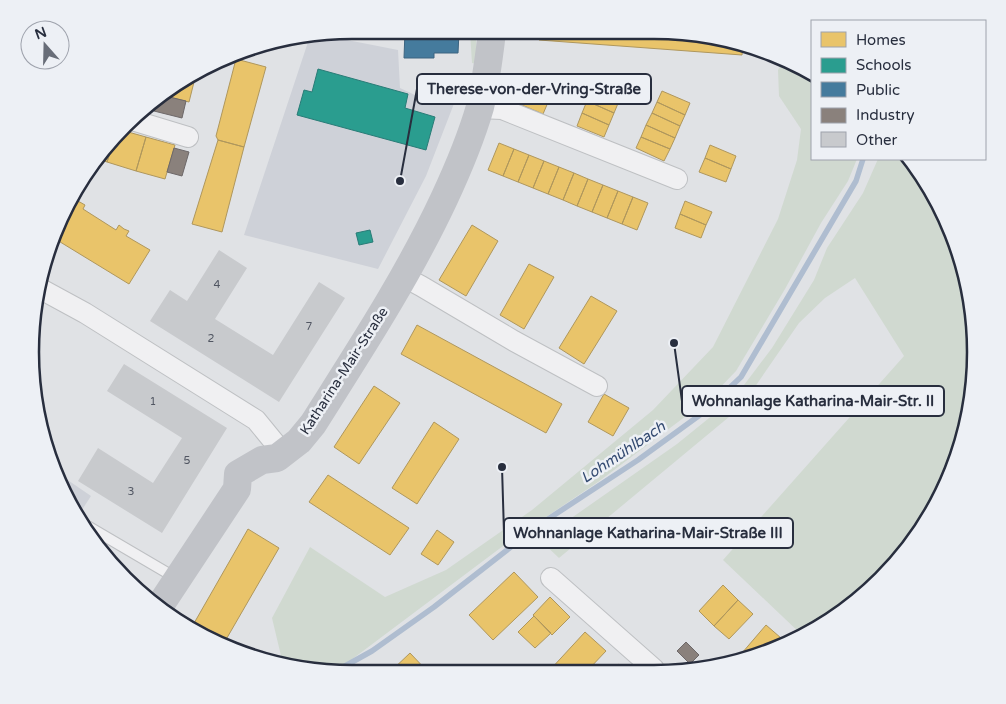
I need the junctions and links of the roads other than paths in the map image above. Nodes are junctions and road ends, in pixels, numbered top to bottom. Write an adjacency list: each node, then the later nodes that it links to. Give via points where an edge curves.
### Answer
1 (491, 39): 2 (street, Katharina-Mair-Straße)
2 (480, 108): 5 (street, via 502,109); 6 (street, Katharina-Mair-Straße, via 456,171)
3 (139, 122): 4 (street)
4 (188, 137)
5 (677, 180)
6 (404, 277): 8 (street); 9 (street, Katharina-Mair-Straße, via 312,424 299,441)
7 (45, 291): 9 (street, via 256,420)
8 (597, 386)
9 (280, 456): 12 (street, Katharina-Mair-Straße, via 262,460 238,474 237,489)
10 (95, 530): 12 (lane)
11 (551, 578): 14 (street)
12 (177, 579): 13 (street, Katharina-Mair-Straße)
13 (162, 602)
14 (649, 665)

